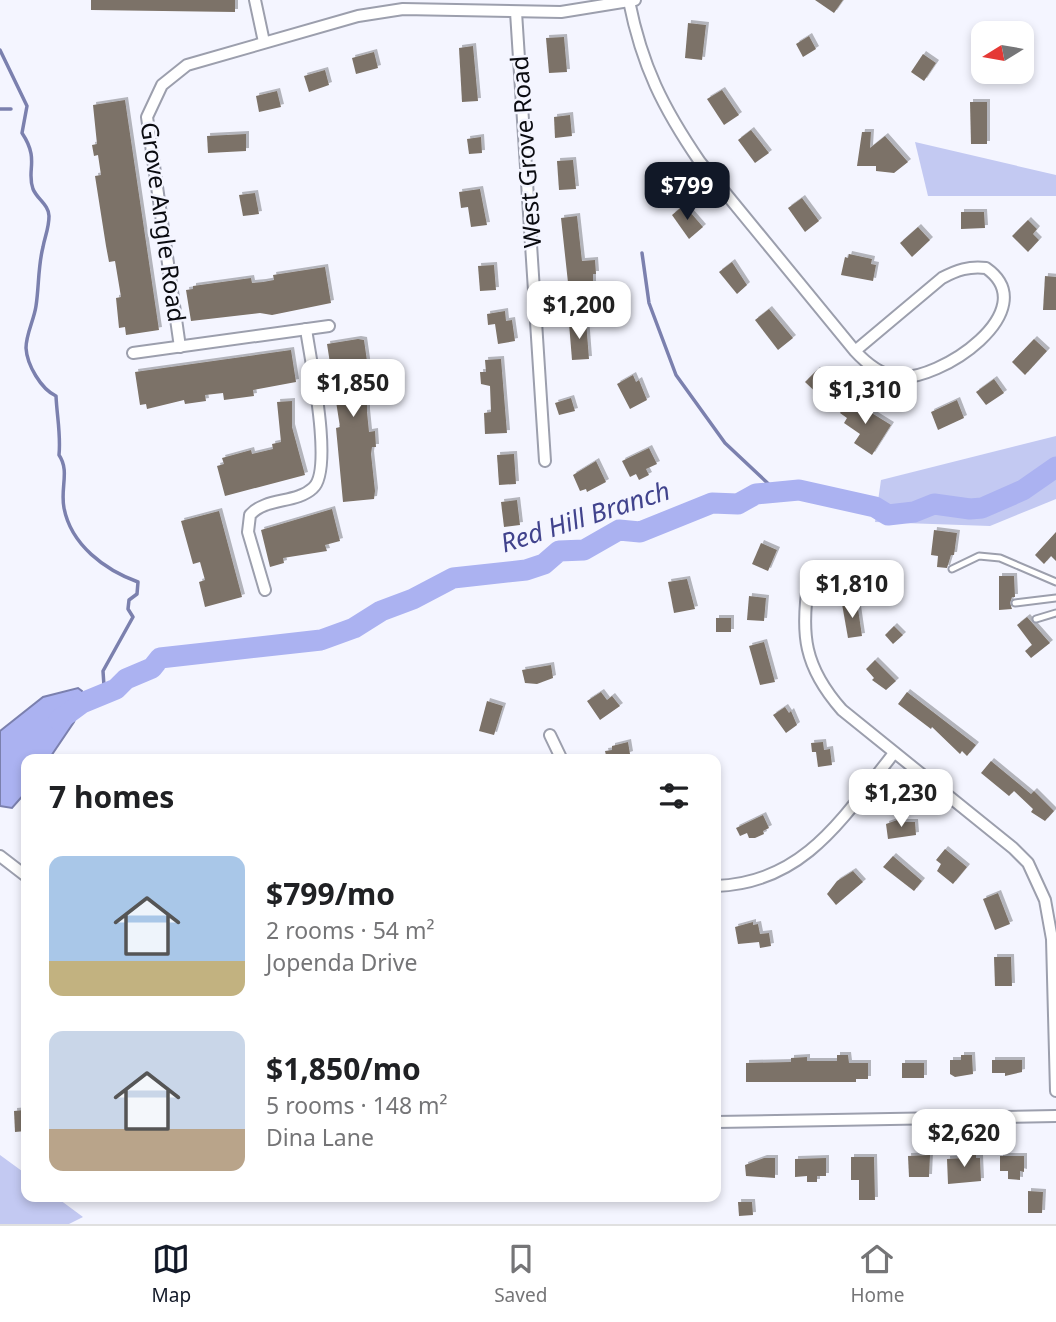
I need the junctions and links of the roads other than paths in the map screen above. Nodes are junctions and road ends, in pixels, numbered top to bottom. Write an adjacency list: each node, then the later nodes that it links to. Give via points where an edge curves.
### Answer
1 (255, 0): 4 (street)
2 (632, 1): 3 (street, Grove Angle Road, via 561,12); 8 (street, via 646,68 678,130)
3 (516, 12): 4 (street, Grove Angle Road, via 403,9); 10 (street, West Grove Road)
4 (264, 42): 7 (street, Grove Angle Road, via 187,65 162,85 150,106 148,130)
5 (330, 326): 6 (street)
6 (306, 329): 7 (street); 14 (street, via 322,467 318,482 307,492 265,505 250,515 248,532)
7 (180, 347): 9 (street)
8 (855, 351): 8 (street, via 868,365 896,377 942,367 990,331 1004,307 1002,284 986,268 955,271)
9 (133, 353)
10 (545, 461)
11 (952, 569): 13 (lane, via 979,556 1000,558)
12 (809, 579): 20 (street, via 804,637 818,677 842,710)
13 (1056, 582)
14 (267, 583)
15 (1056, 598): 16 (lane)
16 (1015, 603)
17 (1056, 613): 18 (lane)
18 (1036, 619)
19 (550, 735): 21 (street)
20 (894, 753): 24 (street, via 822,842 804,857 769,877); 25 (street, via 1013,848 1038,881 1051,921)
21 (559, 754)
22 (0, 856): 23 (street)
23 (21, 872)
24 (721, 885)
25 (1056, 1091)
26 (1056, 1116): 27 (street)
27 (721, 1122)

